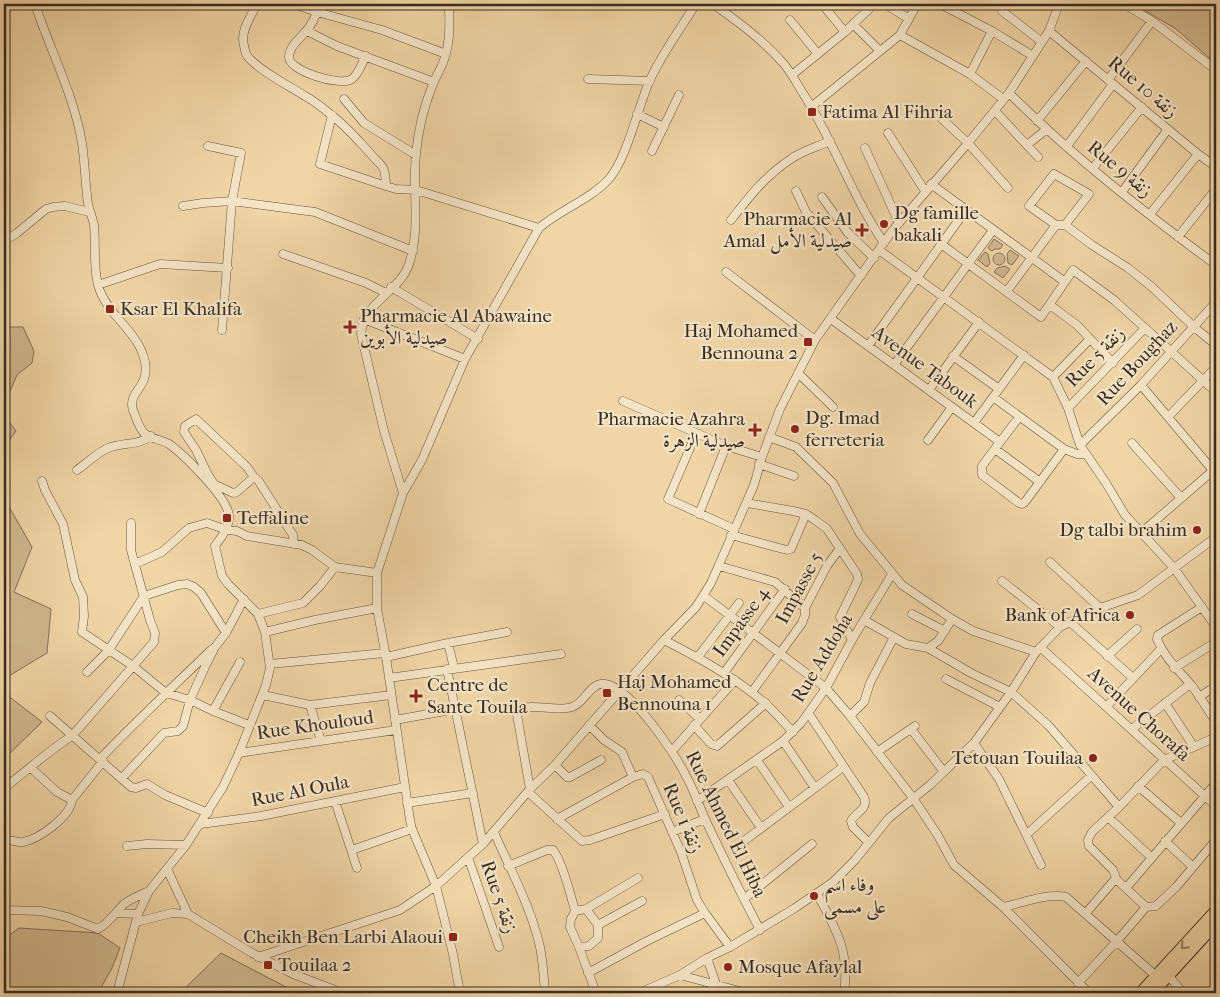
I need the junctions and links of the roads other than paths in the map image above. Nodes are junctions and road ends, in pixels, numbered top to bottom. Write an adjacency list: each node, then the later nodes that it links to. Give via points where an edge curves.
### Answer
1 (34, 4): 78 (street, via 78,122)
2 (258, 4): 47 (street, via 245,30 246,54 271,75)
3 (294, 4): 16 (street)
4 (320, 4): 16 (street)
5 (449, 4): 28 (street, via 450,33)
6 (696, 4): 37 (street)
7 (713, 4): 35 (street, via 742,25)
8 (822, 4): 24 (street)
9 (874, 4): 20 (street)
10 (886, 4): 17 (street)
11 (917, 4): 17 (street)
12 (940, 4): 22 (street)
13 (1059, 4): 23 (street)
14 (1124, 4): 19 (street)
15 (1002, 11): 26 (street)
16 (317, 12): 21 (street); 28 (street, via 382,30)
17 (909, 19): 25 (street)
18 (790, 20): 29 (street)
19 (1152, 22): 33 (street); 39 (street)
20 (853, 24): 24 (street); 27 (street)
21 (307, 31): 30 (street); 30 (street, via 297,40 288,59 292,66 314,76 345,82 353,79)
22 (992, 31): 31 (street); 34 (street)
23 (1049, 31): 26 (street); 32 (street, Rue 10 زنقة)
24 (845, 32): 29 (street)
25 (900, 34): 27 (street); 34 (street, Rue 9 زنقة)
26 (1042, 42): 31 (street)
27 (880, 50): 43 (street)
28 (446, 54): 38 (street)
29 (818, 54): 35 (street)
30 (366, 56): 38 (street)
31 (1033, 56): 41 (street)
32 (1086, 62): 39 (street, Rue 10 زنقة); 49 (street)
33 (1216, 70)
34 (970, 74): 41 (street, Rue 9 زنقة)
35 (792, 75): 43 (street)
36 (588, 79): 37 (street)
37 (650, 80): 46 (street)
38 (434, 82): 62 (street)
39 (1111, 82): 44 (street, Rue 10 زنقة); 58 (street)
40 (679, 95): 50 (street)
41 (1006, 96): 45 (street); 49 (street, Rue 9 زنقة)
42 (344, 99): 62 (street, via 364,123)
43 (812, 107): 54 (street)
44 (1142, 107): 52 (street, Rue 10 زنقة); 65 (street)
45 (995, 112): 55 (street); 56 (street)
46 (637, 114): 50 (street); 84 (street, via 608,180)
47 (332, 115): 67 (street, via 384,166); 67 (street, via 320,164)
48 (942, 119): 55 (street)
49 (1037, 121): 51 (street, Rue 9 زنقة)
50 (664, 127): 60 (street)
51 (1047, 129): 56 (street); 58 (street, Rue 9 زنقة)
52 (1168, 129): 61 (street, Rue 10 زنقة); 73 (street)
53 (888, 133): 72 (street)
54 (830, 141): 80 (street, via 792,158 763,180); 88 (street, via 867,218)
55 (968, 143): 66 (street); 68 (street)
56 (1027, 145): 63 (street)
57 (208, 146): 75 (street, via 241,153)
58 (1066, 146): 65 (street, Rue 9 زنقة)
59 (865, 148): 81 (street)
60 (652, 151)
61 (1198, 154): 64 (street, Rue 10 زنقة); 79 (street)
62 (416, 155): 70 (street)
63 (1038, 157)
64 (1216, 167)
65 (1093, 168): 73 (street, Rue 9 زنقة)
66 (931, 184): 72 (street); 77 (street)
67 (386, 186): 70 (street)
68 (1008, 188)
69 (1216, 189): 86 (street)
70 (416, 190): 84 (street); 90 (street)
71 (796, 190): 98 (street, via 806,212)
72 (925, 191): 81 (street)
73 (1122, 192): 79 (street, Rue 9 زنقة)
74 (822, 197): 92 (street, via 848,233)
75 (232, 201): 76 (street); 90 (street, via 315,212); 96 (street)
76 (183, 206)
77 (966, 210): 85 (street); 89 (street)
78 (89, 212): 87 (street, via 65,206 46,209); 101 (street, via 93,222)
79 (1150, 214): 86 (street, Rue 9 زنقة)
80 (731, 220)
81 (899, 223): 88 (street)
82 (1056, 225): 83 (street); 83 (street, via 1029,206 1054,174 1089,194); 93 (street)
83 (1065, 225): 110 (street, via 1134,272)
84 (539, 228): 113 (street)
85 (993, 230): 93 (street); 94 (street)
86 (1178, 237): 95 (street, Rue 9 زنقة)
87 (4, 240)
88 (884, 243): 92 (street)
89 (942, 244): 94 (street); 99 (street)
90 (413, 251): 102 (street, via 408,267)
91 (283, 254): 102 (street)
92 (876, 254): 98 (street); 99 (street)
93 (1031, 258): 100 (street); 103 (street)
94 (968, 264): 103 (street); 104 (street)
95 (1216, 265)
96 (228, 268): 101 (street, via 160,264); 112 (street)
97 (726, 272): 115 (street)
98 (861, 276): 108 (street)
99 (918, 278): 104 (street); 117 (street)
100 (1065, 282): 106 (street); 111 (street, via 1073,270)
101 (98, 285): 141 (street, via 142,351 146,373 132,405 144,434)
102 (389, 290): 107 (street); 113 (street)
103 (1007, 291): 106 (street, via 1041,317)
104 (944, 297): 109 (street); 123 (street)
105 (1216, 302): 110 (street, Rue Boughaz)
106 (1050, 305): 114 (street)
107 (364, 319): 121 (street); 158 (street, via 360,334)
108 (831, 319): 115 (street); 117 (street, Avenue Tabouk)
109 (979, 322): 119 (street); 120 (street)
110 (1194, 327): 116 (street); 118 (street, Rue Boughaz)
111 (1145, 328): 118 (street); 122 (street, Rue 5 زنقة)
112 (222, 330)
113 (478, 339): 121 (street)
114 (1090, 339): 122 (street); 126 (street)
115 (816, 340): 125 (street)
116 (1216, 345)
117 (868, 346): 123 (street, Avenue Tabouk)
118 (1170, 352): 127 (street); 128 (street, Rue Boughaz)
119 (1024, 355): 126 (street); 129 (street)
120 (953, 356): 129 (street); 130 (street)
121 (465, 359): 158 (street, via 422,460)
122 (1112, 363): 136 (street, Rue 5 زنقة)
123 (894, 365): 130 (street, Avenue Tabouk)
124 (1216, 368): 127 (street)
125 (798, 373): 134 (street); 142 (street)
126 (1053, 377): 136 (street)
127 (1203, 380): 131 (street); 138 (street)
128 (1141, 385): 138 (street); 146 (street, Rue Boughaz)
129 (999, 389): 132 (street)
130 (929, 390): 135 (street, Avenue Tabouk)
131 (1216, 392)
132 (993, 398): 137 (street); 139 (street)
133 (623, 401): 140 (street)
134 (833, 407)
135 (952, 407): 139 (street, Avenue Tabouk); 143 (street)
136 (1068, 408): 146 (street)
137 (1019, 417): 144 (street); 149 (street)
138 (1168, 417): 153 (street)
139 (974, 423): 144 (street, Avenue Tabouk)
140 (696, 434): 147 (street); 161 (street, via 668,499)
141 (150, 436): 152 (street, via 132,444 108,448); 164 (street, via 169,444 211,485 229,514)
142 (769, 437): 151 (street); 176 (street, via 796,447 833,483 860,534)
143 (928, 440)
144 (1000, 442): 148 (street)
145 (1132, 443): 159 (street)
146 (1080, 445): 150 (street)
147 (726, 446): 151 (street); 161 (street)
148 (995, 449): 157 (street); 157 (street, via 982,466 982,475 1019,503 1025,502)
149 (1064, 450): 150 (street); 157 (street)
150 (1085, 454): 166 (street, via 1125,515)
151 (760, 461): 154 (street); 160 (street)
152 (77, 470)
153 (1215, 471): 159 (street)
154 (794, 476)
155 (254, 477): 155 (street, via 233,493 214,484 184,432 185,426 192,420 198,421); 168 (street, via 293,536)
156 (42, 481): 210 (street, via 63,524 75,580 83,598 82,632)
157 (1040, 482)
158 (403, 493): 175 (street)
159 (1181, 498): 166 (street)
160 (747, 503): 162 (street); 165 (street)
161 (699, 514): 165 (street)
162 (806, 514): 165 (street, via 791,549 787,550); 169 (street, via 827,529)
163 (131, 523): 171 (street)
164 (227, 530): 168 (street); 171 (street, via 207,523 189,528 162,552); 181 (street, via 215,546 219,564 222,576)
165 (733, 532): 173 (street)
166 (1141, 533): 174 (street)
167 (1216, 537): 174 (street)
168 (294, 544): 172 (street, via 312,550)
169 (840, 548): 185 (street, Impasse 5); 203 (street, via 858,579 840,616)
170 (1050, 562): 186 (street)
171 (134, 564): 179 (street)
172 (335, 566): 175 (street); 187 (street, via 303,603)
173 (719, 566): 178 (street, via 768,579); 180 (street)
174 (1174, 568): 183 (street, via 1201,597); 186 (street, via 1138,595)
175 (378, 573): 184 (street)
176 (892, 574): 190 (street, via 902,585); 191 (street, Rue Addoha)
177 (1002, 581): 194 (street)
178 (785, 589): 185 (street); 200 (street, Impasse 4)
179 (144, 596): 199 (street, via 178,585 194,587); 210 (street); 218 (street, via 155,638)
180 (704, 596): 189 (street); 202 (street)
181 (244, 599): 187 (street); 199 (street)
182 (739, 603): 189 (street)
183 (1202, 607): 193 (street); 208 (street, via 1158,635)
184 (376, 608): 197 (street); 213 (street)
185 (805, 608): 211 (street, Impasse 5, via 802,623)
186 (1100, 608): 192 (street)
187 (258, 614): 197 (street)
188 (912, 614): 196 (street)
189 (729, 616): 200 (street); 215 (street)
190 (952, 619): 196 (street); 209 (street, via 973,631)
191 (864, 620): 201 (street); 203 (street, Rue Addoha)
192 (1070, 622): 194 (street); 214 (street)
193 (1216, 626)
194 (1060, 627): 209 (street)
195 (1138, 628): 214 (street)
196 (945, 631): 207 (street)
197 (265, 632): 217 (street)
198 (507, 632): 204 (street)
199 (226, 633): 206 (street)
200 (753, 634): 211 (street); 222 (street, Impasse 4)
201 (894, 637): 207 (street, via 906,644); 248 (street, via 870,683 864,702)
202 (664, 640): 215 (street); 230 (street)
203 (852, 640): 229 (street, Rue Addoha)
204 (448, 642): 213 (street); 219 (street)
205 (1216, 642): 220 (street)
206 (215, 646): 233 (street); 237 (street)
207 (928, 648): 232 (street)
208 (1161, 649): 220 (street); 224 (street)
209 (1038, 650): 232 (street); 242 (street, Avenue Chorafa)
210 (108, 651): 218 (street); 221 (street)
211 (780, 653): 229 (street); 231 (street, Impasse 5)
212 (561, 654): 219 (street)
213 (385, 655): 217 (street); 223 (street)
214 (1107, 656): 224 (street)
215 (698, 657): 222 (street)
216 (240, 662): 245 (street)
217 (270, 664): 234 (street)
218 (133, 666): 233 (street); 257 (street)
219 (450, 668): 223 (street); 244 (street)
220 (1174, 668): 227 (street)
221 (87, 672)
222 (724, 674): 226 (street)
223 (389, 678): 235 (street)
224 (1133, 678): 242 (street)
225 (946, 679): 243 (street)
226 (735, 680): 231 (street); 250 (street)
227 (1190, 684): 236 (street); 239 (street)
228 (1216, 686): 236 (street)
229 (826, 688): 246 (street, Rue Addoha); 248 (street)
230 (620, 691): 253 (street); 263 (street, Rue Ahmed El Hiba, via 640,710); 283 (street, via 600,684 572,707 516,710)
231 (752, 692): 240 (street)
232 (1011, 692): 243 (street); 274 (street, via 1049,726)
233 (166, 693): 237 (street); 266 (street)
234 (263, 695): 241 (street); 252 (street)
235 (391, 695): 241 (street); 249 (street)
236 (1199, 697): 251 (street)
237 (190, 700): 245 (street); 276 (street, via 181,729 164,733)
238 (679, 700): 250 (street)
239 (1165, 703): 254 (street); 262 (street)
240 (766, 704): 250 (street, via 717,746 711,744); 256 (street)
241 (310, 705): 259 (street)
242 (1107, 706): 254 (street, Avenue Chorafa)
243 (1000, 707): 261 (street)
244 (456, 709): 249 (street); 284 (street)
245 (213, 711): 252 (street)
246 (808, 714): 256 (street, Rue Addoha); 272 (street)
247 (50, 716): 257 (street)
248 (850, 716): 264 (street)
249 (395, 720): 255 (street)
250 (697, 722): 263 (street)
251 (1216, 722)
252 (249, 725): 265 (street)
253 (590, 725): 270 (street); 275 (street, Rue 1 زنقة, via 600,737 622,752)
254 (1132, 729): 269 (street, Avenue Chorafa)
255 (396, 730): 259 (street, Rue Khouloud); 280 (street)
256 (793, 732): 260 (street, Rue Addoha)
257 (72, 736): 266 (street); 271 (street)
258 (1216, 737): 262 (street)
259 (321, 741): 265 (street, Rue Khouloud)
260 (783, 741): 268 (street, Rue Addoha); 282 (street)
261 (974, 743): 273 (street); 305 (street, via 999,779)
262 (1194, 747): 269 (street)
263 (672, 752): 289 (street, Rue Ahmed El Hiba)
264 (877, 752): 273 (street, via 913,728); 286 (street)
265 (239, 753): 294 (street)
266 (102, 760): 276 (street); 287 (street)
267 (601, 760): 270 (street, via 570,777)
268 (757, 760): 277 (street, Rue Addoha); 292 (street)
269 (1164, 760): 279 (street); 285 (street, Avenue Chorafa)
270 (555, 765): 283 (street)
271 (31, 768): 281 (street); 287 (street, via 57,792)
272 (843, 768): 282 (street); 310 (street, via 865,800 863,809 851,821)
273 (944, 772): 286 (street)
274 (1092, 776): 293 (street); 305 (street)
275 (633, 777): 295 (street, Rue 1 زنقة, via 647,775); 297 (street)
276 (122, 778): 294 (street, via 131,786 136,788 147,784)
277 (728, 780): 289 (street, Rue Addoha); 301 (street)
278 (1216, 783): 285 (street)
279 (1138, 786): 293 (street); 299 (street)
280 (405, 787): 288 (street, Rue Al Oula); 290 (street)
281 (4, 788)
282 (815, 788): 292 (street)
283 (529, 791): 297 (street); 303 (street)
284 (473, 793): 290 (street); 311 (street)
285 (1206, 795): 291 (street, Avenue Chorafa); 299 (street)
286 (913, 798): 310 (street); 331 (street, via 954,865)
287 (72, 800): 306 (street, via 67,813 37,836 21,842)
288 (335, 801): 300 (street, Rue Al Oula); 315 (street)
289 (697, 802): 298 (street, Rue Ahmed El Hiba)
290 (407, 803): 302 (street)
291 (1216, 806)
292 (789, 807): 301 (street)
293 (1119, 807): 296 (street)
294 (208, 813): 300 (street)
295 (665, 814): 297 (street, via 581,841); 304 (street, Rue 1 زنقة)
296 (1108, 817): 317 (street); 324 (street, via 1092,832 1088,842 1090,848 1114,870)
297 (556, 819)
298 (705, 819): 304 (street); 329 (street, Rue Ahmed El Hiba)
299 (1181, 823): 309 (street)
300 (201, 824): 313 (street)
301 (761, 828): 308 (street)
302 (412, 829): 315 (street); 325 (street)
303 (494, 832): 311 (street); 319 (street)
304 (672, 832): 338 (street, Rue 1 زنقة, via 697,900)
305 (1027, 834): 318 (street)
306 (4, 840)
307 (1216, 840): 320 (street)
308 (744, 841)
309 (1165, 841): 317 (street); 320 (street)
310 (868, 842): 328 (street, via 841,874)
311 (483, 844): 316 (street)
312 (812, 844): 329 (street)
313 (186, 845): 314 (street); 322 (street)
314 (127, 846)
315 (352, 850): 321 (street)
316 (468, 857): 325 (street); 346 (street, Rue 5 زنقة)
317 (1151, 857): 326 (street)
318 (1041, 865)
319 (508, 866): 336 (street, via 553,850); 360 (street, via 537,937)
320 (1194, 867): 332 (street, via 1158,905)
321 (357, 868)
322 (167, 869): 327 (street); 340 (street)
323 (638, 878): 333 (street)
324 (1116, 879): 326 (street); 339 (street)
325 (436, 886): 349 (street, via 400,910); 359 (street)
326 (1126, 888): 332 (street)
327 (150, 892): 337 (street, via 132,899); 341 (street)
328 (817, 894): 344 (street); 364 (street, via 842,944 846,978)
329 (744, 899): 344 (street, Rue Ahmed El Hiba)
330 (642, 901): 343 (street)
331 (1003, 907): 339 (street, via 1061,896); 355 (street)
332 (1146, 907): 345 (street)
333 (586, 909): 336 (street); 343 (street)
334 (4, 910): 337 (street, via 41,911 96,929 109,922)
335 (1216, 910): 353 (main road, one-way to 353)
336 (575, 911): 347 (street, via 570,927)
337 (116, 913): 341 (street)
338 (705, 913): 348 (street, Rue 1 زنقة); 351 (street)
339 (1086, 913): 345 (street)
340 (188, 914): 341 (street); 349 (street)
341 (137, 918): 357 (street)
342 (1216, 924): 354 (main road)
343 (598, 925): 347 (street, via 598,938 589,946)
344 (760, 930): 348 (street)
345 (1117, 941): 353 (street); 355 (street)
346 (499, 947)
347 (579, 947): 351 (street)
348 (730, 947): 350 (street)
349 (258, 957): 358 (street)
350 (707, 958): 352 (street); 356 (street)
351 (588, 973): 361 (street)
352 (680, 975): 356 (street); 362 (street)
353 (1156, 976): 366 (main road)
354 (1169, 976): 367 (main road); 368 (street)
355 (1078, 983): 365 (street)
356 (716, 984): 363 (street)
357 (117, 993)
358 (344, 993)
359 (460, 993)
360 (545, 993)
361 (596, 993)
362 (638, 993)
363 (747, 993)
364 (844, 993)
365 (1089, 993)
366 (1140, 993)
367 (1153, 993)
368 (1183, 993)

